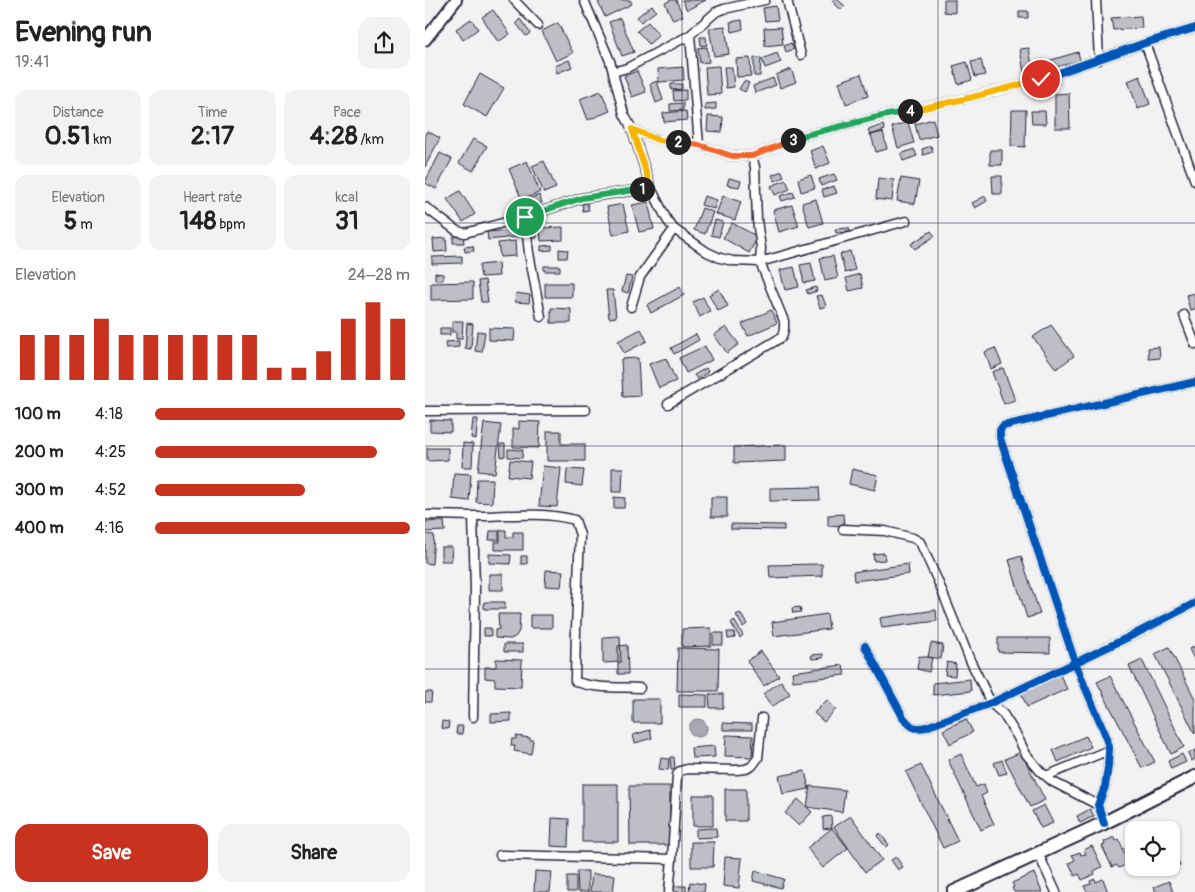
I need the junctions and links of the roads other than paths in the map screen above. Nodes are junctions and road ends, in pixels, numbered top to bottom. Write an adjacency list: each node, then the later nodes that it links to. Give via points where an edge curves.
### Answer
1 (457, 0): 12 (street)
2 (514, 0): 9 (street)
3 (584, 0): 16 (street)
4 (724, 0): 8 (street)
5 (765, 0): 8 (street)
6 (787, 0): 14 (street)
7 (1095, 0): 15 (street)
8 (724, 9): 11 (street)
9 (537, 25)
10 (1195, 28): 13 (street)
11 (690, 35): 16 (street); 18 (street)
12 (425, 40)
13 (1145, 43): 15 (street); 20 (street)
14 (801, 55)
15 (1099, 60): 19 (street, via 969,98 802,136)
16 (613, 72): 17 (street, via 624,114)
17 (632, 129): 18 (street, via 658,140); 21 (street)
18 (699, 145): 19 (street, via 732,156)
19 (752, 156): 26 (street)
20 (1195, 181)
21 (651, 188): 23 (street, via 582,198); 25 (street)
22 (425, 206): 23 (street, via 457,231 465,232)
23 (525, 217): 29 (street)
24 (906, 221): 26 (street)
25 (674, 229): 26 (street, via 720,258); 27 (street, via 640,277)
26 (760, 262): 32 (street, via 784,321 782,337)
27 (631, 307)
28 (1184, 315): 30 (street)
29 (541, 317)
30 (1195, 344)
31 (1195, 382): 40 (street, via 1003,426 999,430)
32 (669, 404)
33 (587, 410): 34 (street)
34 (425, 411)
35 (425, 515): 36 (street)
36 (473, 516): 41 (street, via 540,514 575,520 579,535 575,681 591,686); 43 (street)
37 (843, 529): 42 (street, via 885,531 920,542)
38 (1195, 603): 40 (street)
39 (865, 646): 42 (street, via 903,718 913,727 926,728)
40 (1075, 662): 42 (street); 45 (street)
41 (640, 688)
42 (991, 703): 46 (street, via 1003,714 1026,754)
43 (473, 717)
44 (762, 718): 52 (street, via 758,758 751,766 736,770 687,769 677,775)
45 (1109, 750): 46 (street); 48 (street, via 1105,787)
46 (1046, 776): 48 (street)
47 (1195, 777): 49 (main road)
48 (1098, 805): 49 (street)
49 (1104, 823): 50 (main road)
50 (1038, 853): 54 (main road); 55 (street)
51 (500, 855): 52 (street)
52 (672, 859): 53 (street)
53 (669, 892)
54 (954, 892)
55 (1056, 892)

